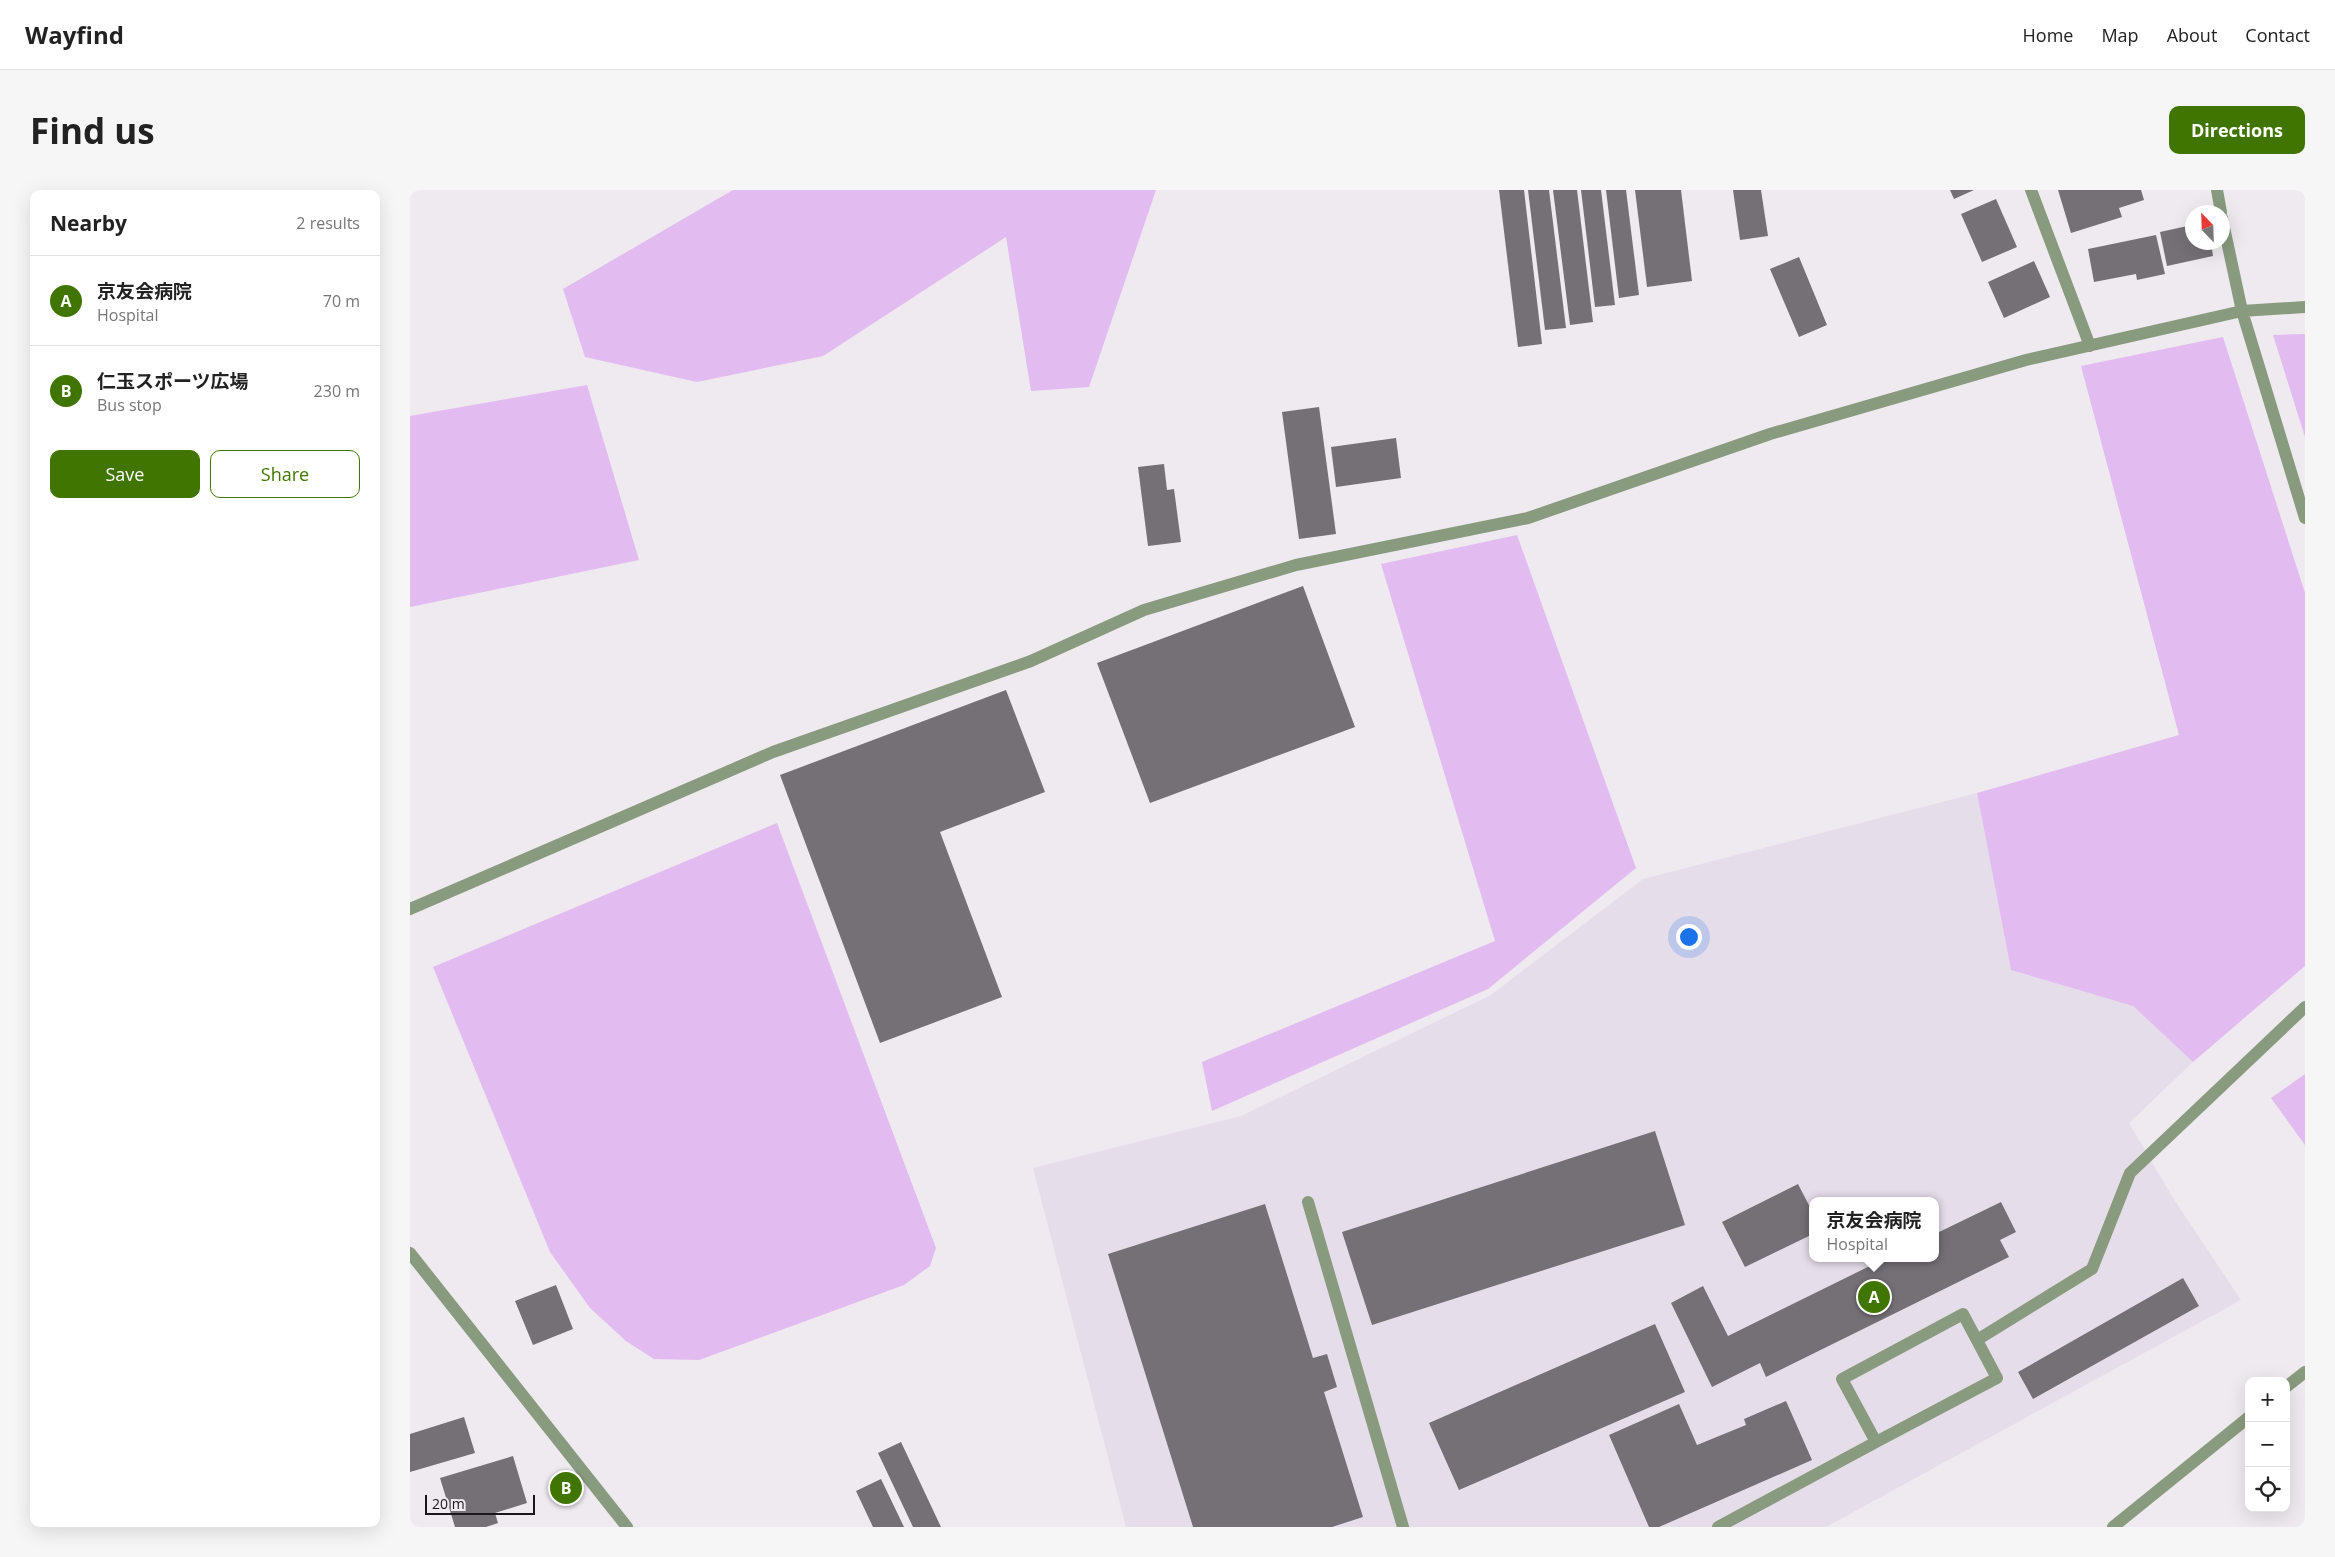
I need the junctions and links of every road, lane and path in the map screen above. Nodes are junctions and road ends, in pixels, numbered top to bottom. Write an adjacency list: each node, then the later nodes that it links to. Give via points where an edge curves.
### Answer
1 (2031, 190): 7 (street)
2 (2217, 190): 3 (street)
3 (2220, 205)
4 (2229, 250): 6 (street)
5 (2305, 307): 6 (street)
6 (2242, 311): 7 (street); 8 (street)
7 (2090, 346): 9 (street, via 2026,360 1770,434 1528,518 1296,564 1144,610 1031,661 773,752)
8 (2305, 518)
9 (410, 909)
10 (2305, 1007): 13 (street, via 2130,1173 2092,1269)
11 (1308, 1202): 19 (street)
12 (410, 1253): 18 (street)
13 (1976, 1340): 17 (street, via 1997,1378); 17 (street, via 1963,1314 1842,1379)
14 (2305, 1372): 15 (street)
15 (2290, 1384)
16 (2245, 1421): 21 (street)
17 (1876, 1442): 20 (street)
18 (627, 1527)
19 (1404, 1527)
20 (1718, 1527)
21 (2113, 1527)

